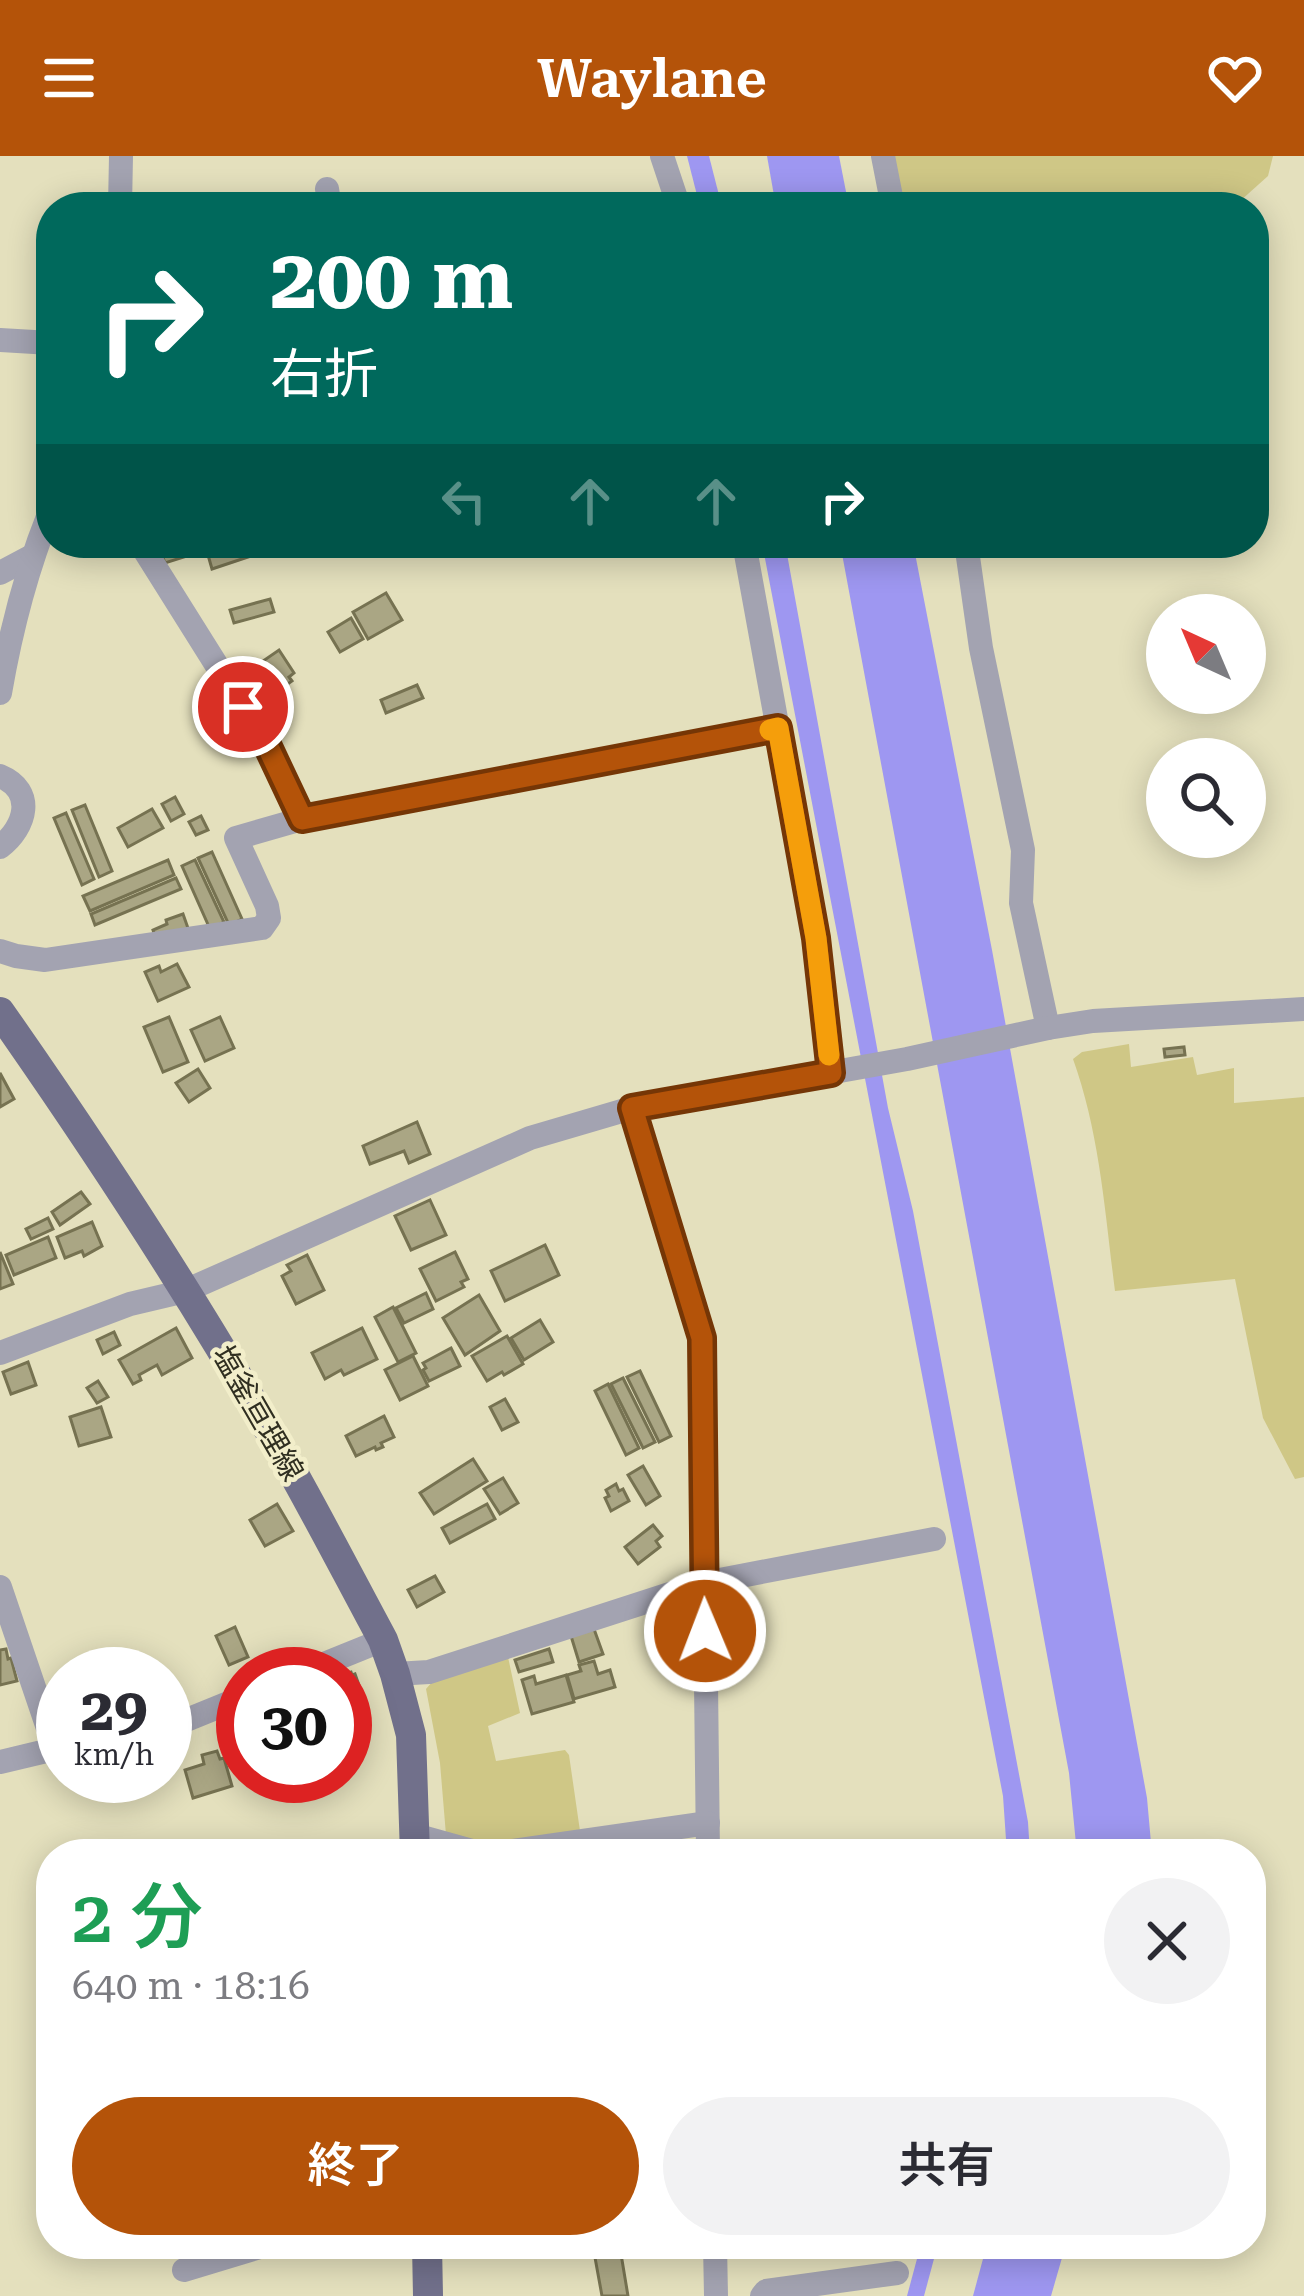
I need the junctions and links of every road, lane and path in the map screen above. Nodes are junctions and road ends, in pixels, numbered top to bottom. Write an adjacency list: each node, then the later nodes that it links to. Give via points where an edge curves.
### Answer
1 (121, 156): 4 (street)
2 (662, 156): 5 (street)
3 (884, 156): 6 (street)
4 (120, 192)
5 (674, 192)
6 (890, 192)
7 (0, 340): 8 (street)
8 (36, 342)
9 (36, 546): 10 (street)
10 (32, 556): 14 (street); 15 (street)
11 (149, 558): 18 (street, via 268,747)
12 (747, 558): 16 (street)
13 (968, 558): 23 (street, via 1022,850)
14 (0, 573)
15 (0, 692)
16 (778, 728): 18 (street); 24 (street)
17 (0, 776): 19 (street, via 22,793 25,809 14,837)
18 (302, 819): 20 (street, via 236,838 267,906 262,928 46,960)
19 (0, 847)
20 (0, 951)
21 (1304, 1009): 23 (street)
22 (0, 1012): 26 (main road, 塩釜亘理線)
23 (1036, 1030): 24 (street)
24 (834, 1073): 25 (street)
25 (632, 1108): 26 (street, via 530,1138); 29 (street, via 702,1338)
26 (185, 1291): 27 (street); 31 (main road, 塩釜亘理線)
27 (0, 1353)
28 (934, 1539): 29 (street)
29 (704, 1583): 33 (street, via 429,1672); 37 (street)
30 (0, 1587): 34 (street)
31 (382, 1640): 32 (street); 33 (main road, 塩釜亘理線)
32 (365, 1647)
33 (395, 1674): 38 (main road, 塩釜亘理線, via 411,1735)
34 (36, 1685)
35 (36, 1753): 36 (street)
36 (0, 1762)
37 (708, 1823): 39 (street); 40 (street)
38 (415, 1839)
39 (594, 1839)
40 (708, 1839)
41 (220, 2259): 44 (street)
42 (428, 2259): 46 (main road)
43 (715, 2259): 47 (street)
44 (184, 2270)
45 (897, 2272): 48 (street)
46 (430, 2293)
47 (716, 2296)
48 (762, 2296)

